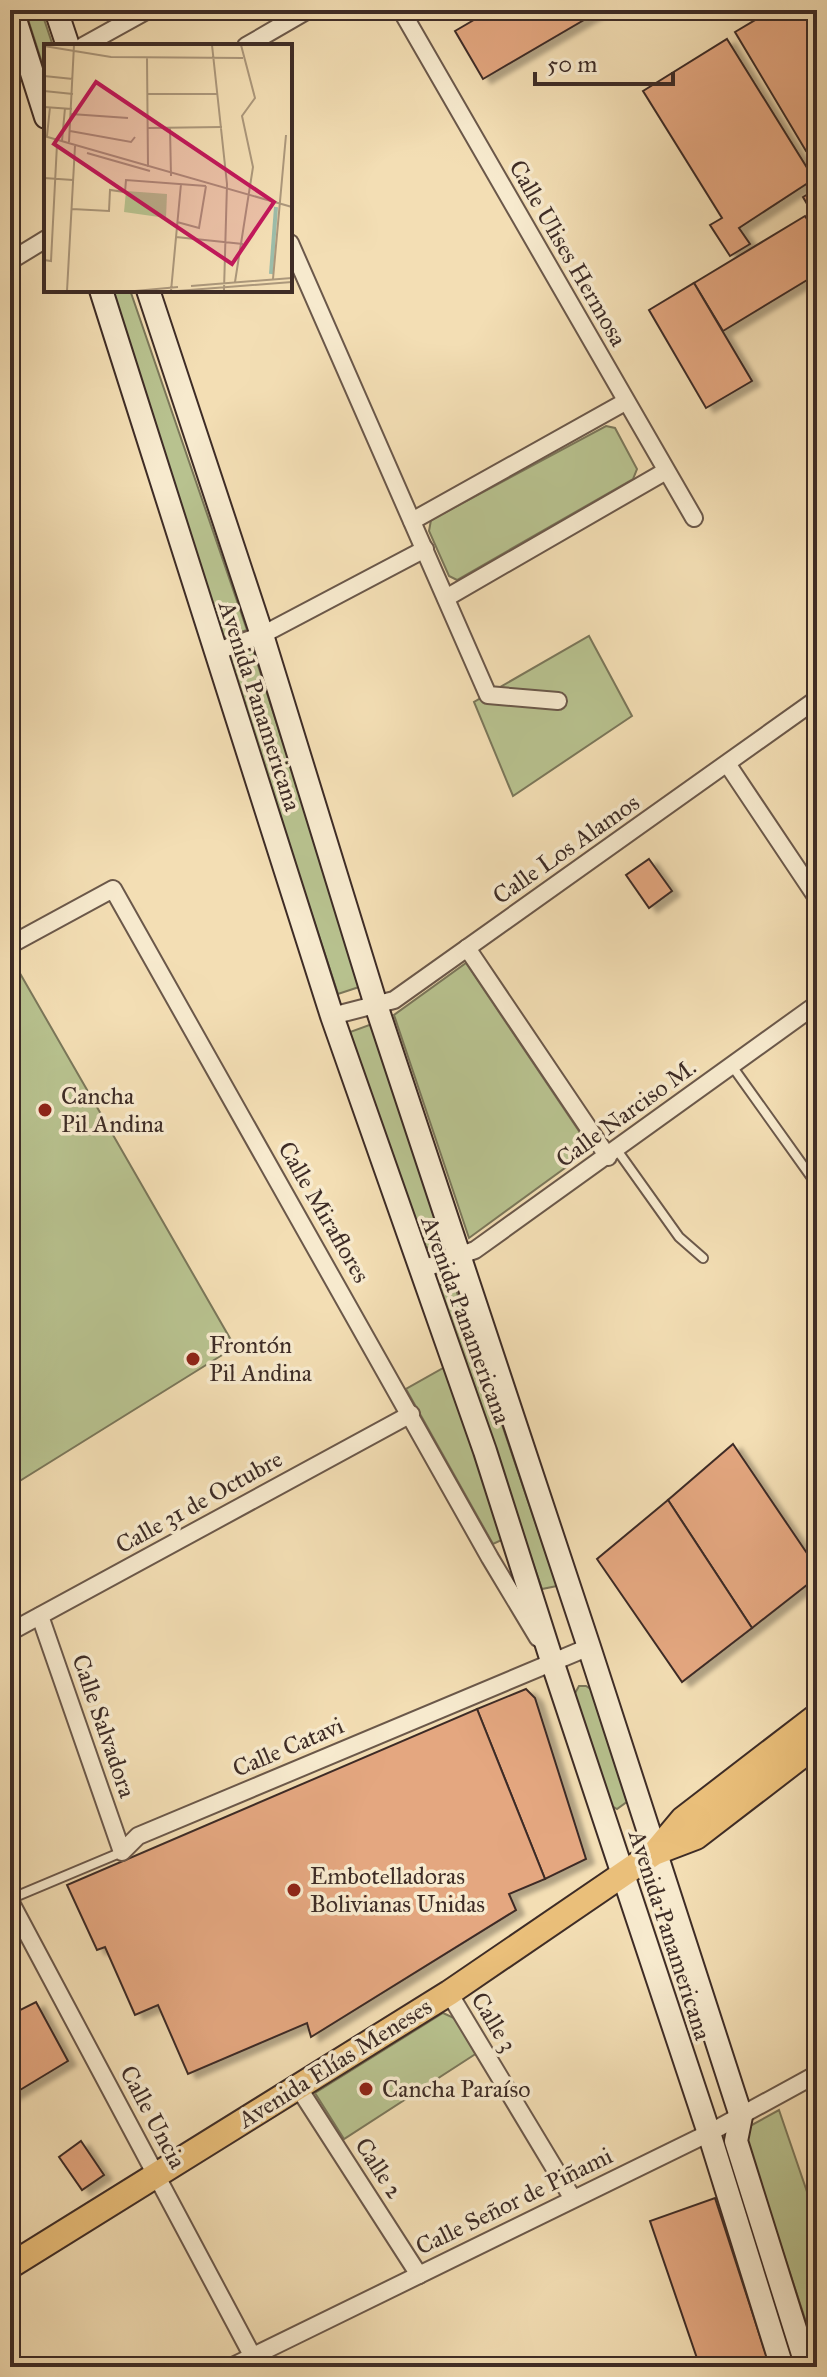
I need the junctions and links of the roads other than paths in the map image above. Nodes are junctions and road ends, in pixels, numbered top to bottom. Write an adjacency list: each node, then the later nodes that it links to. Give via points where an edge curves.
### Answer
1 (56, 10): 6 (main road)
2 (148, 10): 7 (street)
3 (308, 10): 8 (street)
4 (401, 10): 15 (street, Calle Ulises Hermosa)
5 (13, 24): 9 (main road)
6 (67, 44)
7 (87, 44)
8 (249, 44)
9 (44, 111)
10 (44, 240): 12 (street)
11 (292, 248): 18 (street)
12 (10, 261)
13 (102, 292): 22 (main road, Avenida Panamericana)
14 (149, 292): 21 (main road, Avenida Panamericana)
15 (625, 402): 16 (street, Calle Ulises Hermosa); 18 (street)
16 (666, 471): 17 (street, Calle Ulises Hermosa); 20 (street)
17 (694, 518)
18 (412, 521): 19 (street)
19 (425, 549): 20 (street); 21 (street)
20 (446, 598): 24 (street, via 488,695)
21 (262, 635): 22 (street); 30 (main road, Avenida Panamericana)
22 (215, 652): 31 (main road, Avenida Panamericana)
23 (817, 699): 25 (street, Calle Los Alamos)
24 (558, 701)
25 (728, 765): 26 (street); 28 (street, Calle Los Alamos)
26 (817, 898)
27 (10, 945): 38 (street, Calle Miraflores, via 113,889)
28 (467, 948): 30 (street, Calle Los Alamos, via 394,1000); 33 (street)
29 (817, 1004): 32 (street, Calle Narciso M.)
30 (376, 1005): 31 (street, Calle Los Alamos); 35 (main road, Avenida Panamericana)
31 (332, 1016): 37 (main road, Avenida Panamericana)
32 (732, 1066): 33 (street, Calle Narciso M.); 34 (lane)
33 (612, 1154): 35 (street, Calle Narciso M.); 36 (lane, via 679,1237)
34 (817, 1185)
35 (460, 1257): 37 (street, Calle Narciso M.); 41 (main road, Avenida Panamericana)
36 (703, 1258)
37 (420, 1270): 42 (main road, Avenida Panamericana)
38 (411, 1414): 39 (street, Calle 31 de Octubre); 42 (street, Calle Miraflores)
39 (40, 1616): 40 (street, Calle 31 de Octubre); 45 (street, Calle Salvadora)
40 (10, 1632)
41 (589, 1647): 42 (street, Calle Catavi); 46 (main road, Avenida Panamericana)
42 (552, 1661): 45 (street, Calle Catavi, via 138,1836); 47 (main road, Avenida Panamericana)
43 (817, 1716): 46 (main road, Avenida Elías Meneses, via 683,1819)
44 (817, 1744): 46 (main road, Avenida Elías Meneses, via 696,1837)
45 (122, 1852): 48 (lane, Calle Catavi)
46 (654, 1853): 47 (main road, Avenida Elías Meneses); 52 (main road, Avenida Panamericana)
47 (622, 1875): 49 (main road, Avenida Elías Meneses); 53 (main road, Avenida Panamericana)
48 (10, 1900): 54 (street, Calle Uncia)
49 (449, 1993): 51 (main road, Avenida Elías Meneses); 55 (street, Calle 3)
50 (817, 2074): 52 (street, Calle Señor de Piñami)
51 (298, 2087): 54 (main road, Avenida Elías Meneses); 57 (street, Calle 2)
52 (741, 2116): 53 (street, Calle Señor de Piñami); 61 (main road, Avenida Panamericana, via 736,2141)
53 (709, 2133): 55 (street, Calle Señor de Piñami); 60 (main road, Avenida Panamericana)
54 (155, 2173): 56 (main road, Avenida Elías Meneses); 58 (street, Calle Uncia)
55 (573, 2199): 57 (street, Calle Señor de Piñami)
56 (10, 2266)
57 (419, 2275): 58 (street, Calle Señor de Piñami)
58 (253, 2357): 59 (street, Calle Señor de Piñami)
59 (231, 2367)
60 (782, 2367)
61 (807, 2367)

